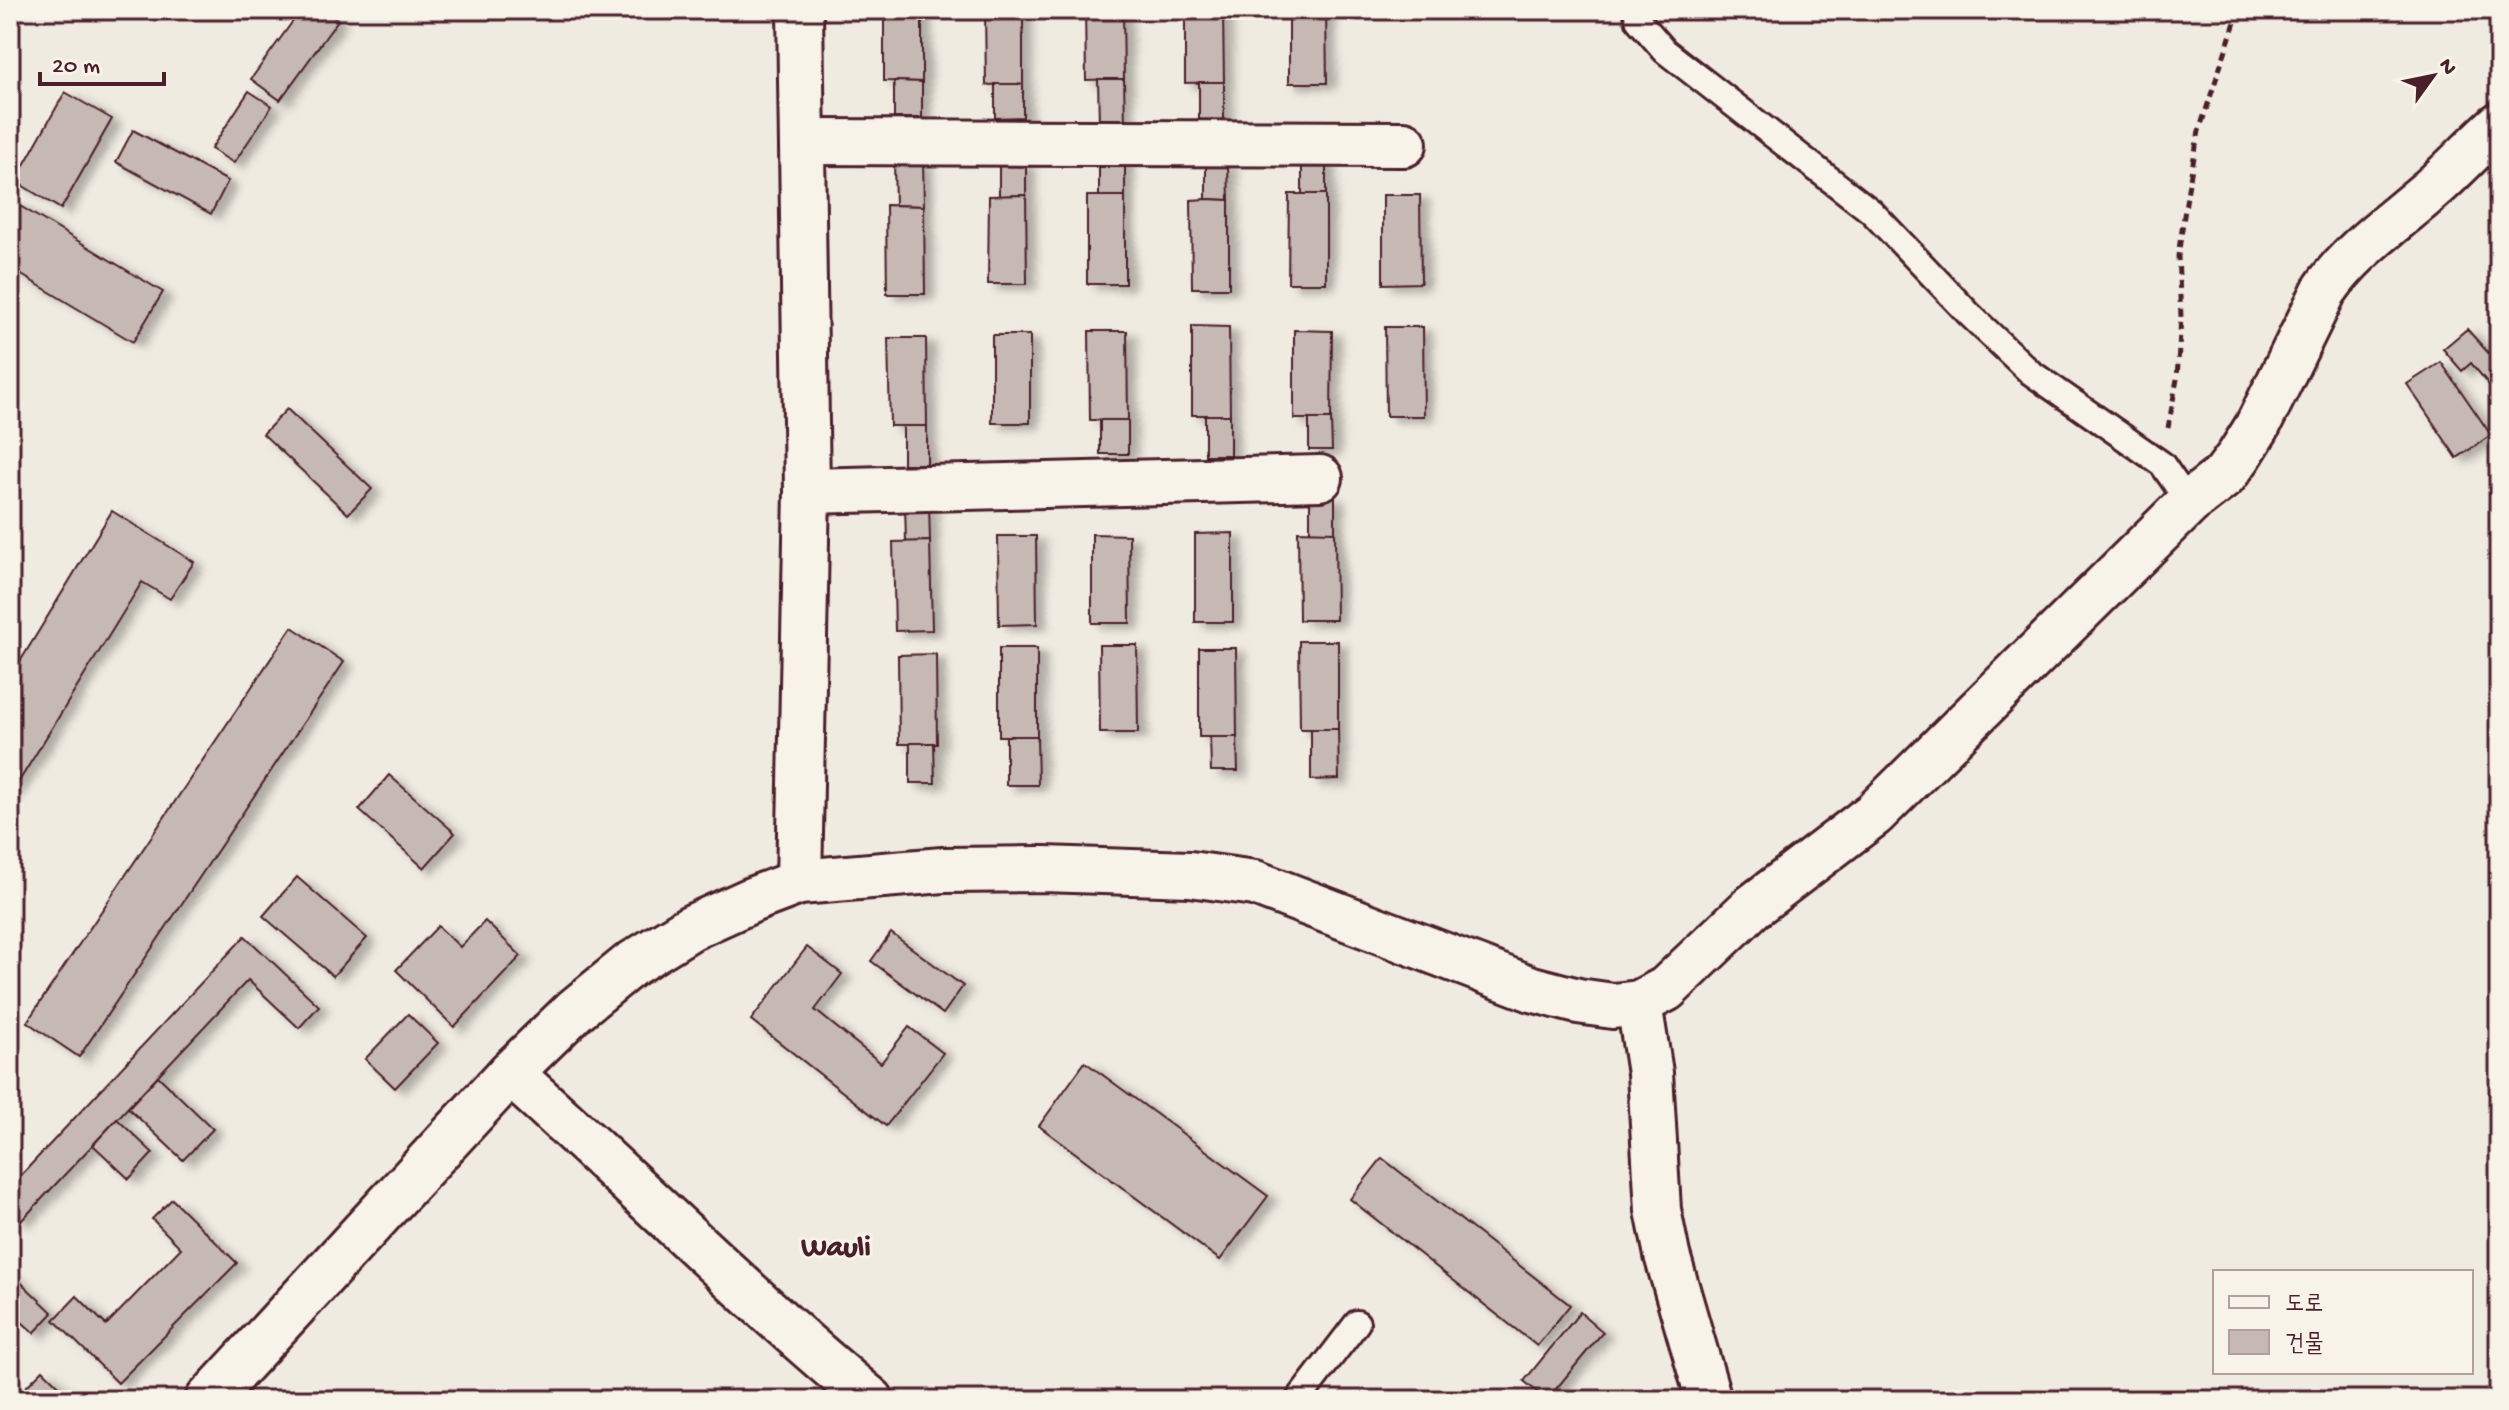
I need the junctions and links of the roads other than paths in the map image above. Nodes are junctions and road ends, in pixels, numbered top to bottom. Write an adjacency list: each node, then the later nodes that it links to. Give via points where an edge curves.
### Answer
1 (800, 10): 4 (street)
2 (1636, 10): 8 (lane, via 1665,51 1872,212 2030,372 2162,464)
3 (2499, 125): 8 (street, via 2338,271 2245,447 2224,476)
4 (802, 142): 5 (street); 7 (street)
5 (1404, 144)
6 (1320, 478): 7 (street)
7 (807, 491): 9 (street)
8 (2189, 503): 10 (street, via 1874,814 1752,907 1666,989)
9 (799, 882): 10 (street, via 943,870 1044,869 1190,874 1255,883 1532,989 1613,1006); 11 (street, via 690,928 630,965)
10 (1639, 1003): 16 (street, via 1650,1073 1658,1210)
11 (510, 1073): 13 (street); 14 (street)
12 (1357, 1323): 15 (lane)
13 (208, 1400)
14 (871, 1400)
15 (1298, 1400)
16 (1709, 1400)

